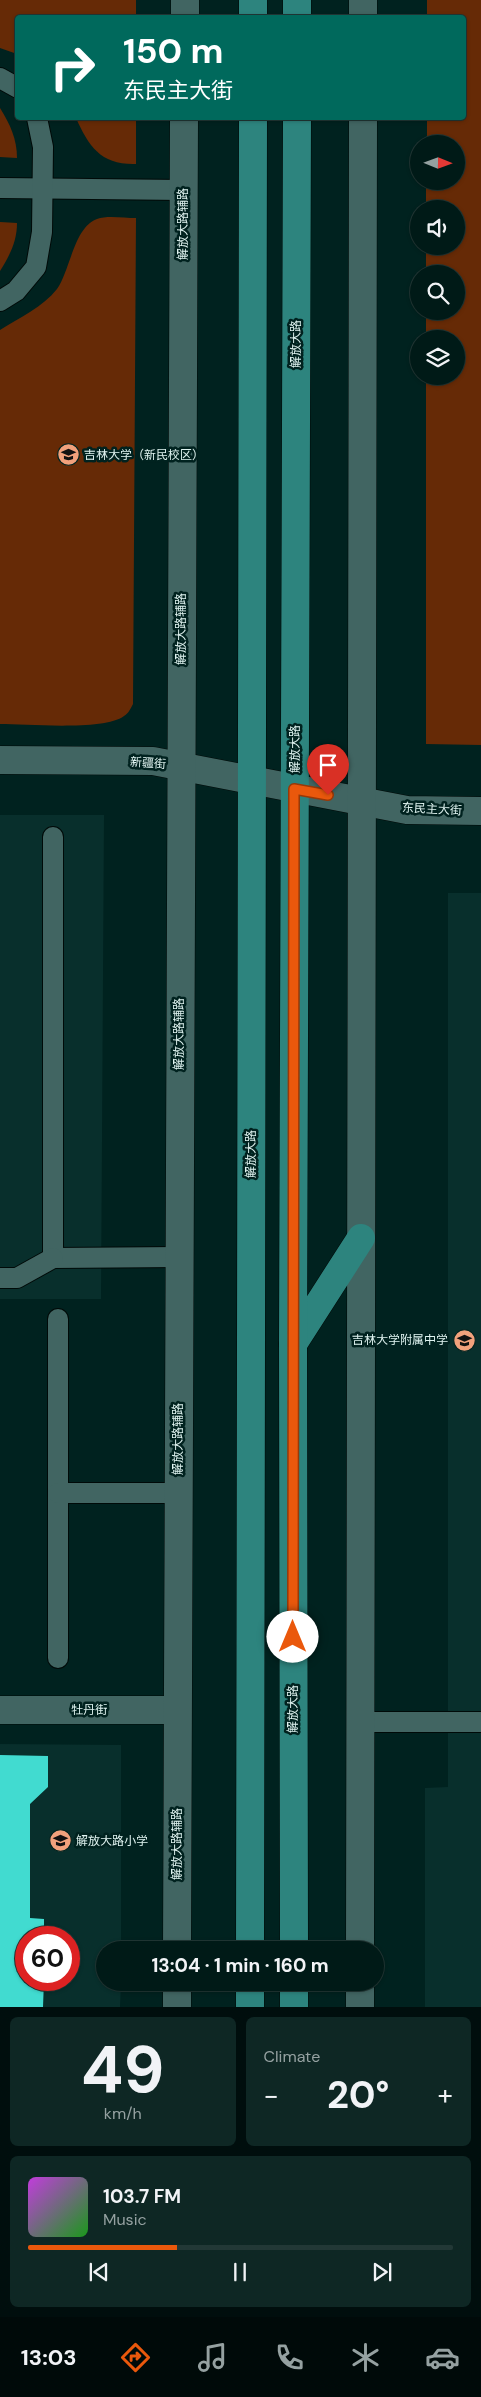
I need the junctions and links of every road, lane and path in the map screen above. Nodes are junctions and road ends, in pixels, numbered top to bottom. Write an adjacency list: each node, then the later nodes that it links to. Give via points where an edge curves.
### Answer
1 (185, 0): 5 (street)
2 (253, 0): 6 (main road)
3 (297, 0): 7 (main road)
4 (363, 0): 8 (street)
5 (185, 15)
6 (253, 15)
7 (297, 15)
8 (363, 15)
9 (0, 78): 10 (lane)
10 (15, 86)
11 (37, 120): 17 (lane, via 43,147)
12 (184, 120): 18 (street, 解放大路辅路)
13 (253, 120): 22 (main road, 解放大路)
14 (297, 120): 23 (main road, 解放大路)
15 (362, 120): 24 (street)
16 (0, 188): 17 (lane)
17 (42, 188): 18 (lane); 19 (lane, via 42,232 36,267 16,291)
18 (183, 190): 21 (street, 解放大路辅路)
19 (0, 301)
20 (0, 760): 21 (street, 新疆街, via 153,761)
21 (180, 766): 22 (street, 新疆街); 28 (street, 解放大路辅路)
22 (252, 779): 23 (street, 新疆街); 41 (main road, 解放大路)
23 (294, 789): 24 (street, 东民主大街); 32 (main road, 解放大路)
24 (362, 801): 25 (street, 东民主大街, via 407,810); 27 (street)
25 (481, 811)
26 (53, 837): 29 (lane)
27 (361, 1238): 32 (main road); 38 (street)
28 (179, 1257): 29 (lane); 33 (street, 解放大路辅路)
29 (53, 1258): 30 (lane, via 17,1278)
30 (0, 1278)
31 (58, 1319): 34 (lane)
32 (293, 1344): 42 (main road, 解放大路)
33 (178, 1492): 34 (lane); 37 (street, 解放大路辅路)
34 (58, 1493): 35 (lane)
35 (58, 1658)
36 (0, 1710): 37 (street, 牡丹街)
37 (178, 1710): 40 (street, 解放大路辅路)
38 (360, 1722): 39 (lane); 43 (street)
39 (481, 1722)
40 (177, 1941)
41 (250, 1941)
42 (294, 1941)
43 (360, 1941)
44 (177, 1991): 48 (street)
45 (250, 1991): 49 (main road)
46 (294, 1991): 50 (main road)
47 (360, 1991): 51 (street)
48 (177, 2007)
49 (250, 2007)
50 (294, 2007)
51 (360, 2007)

